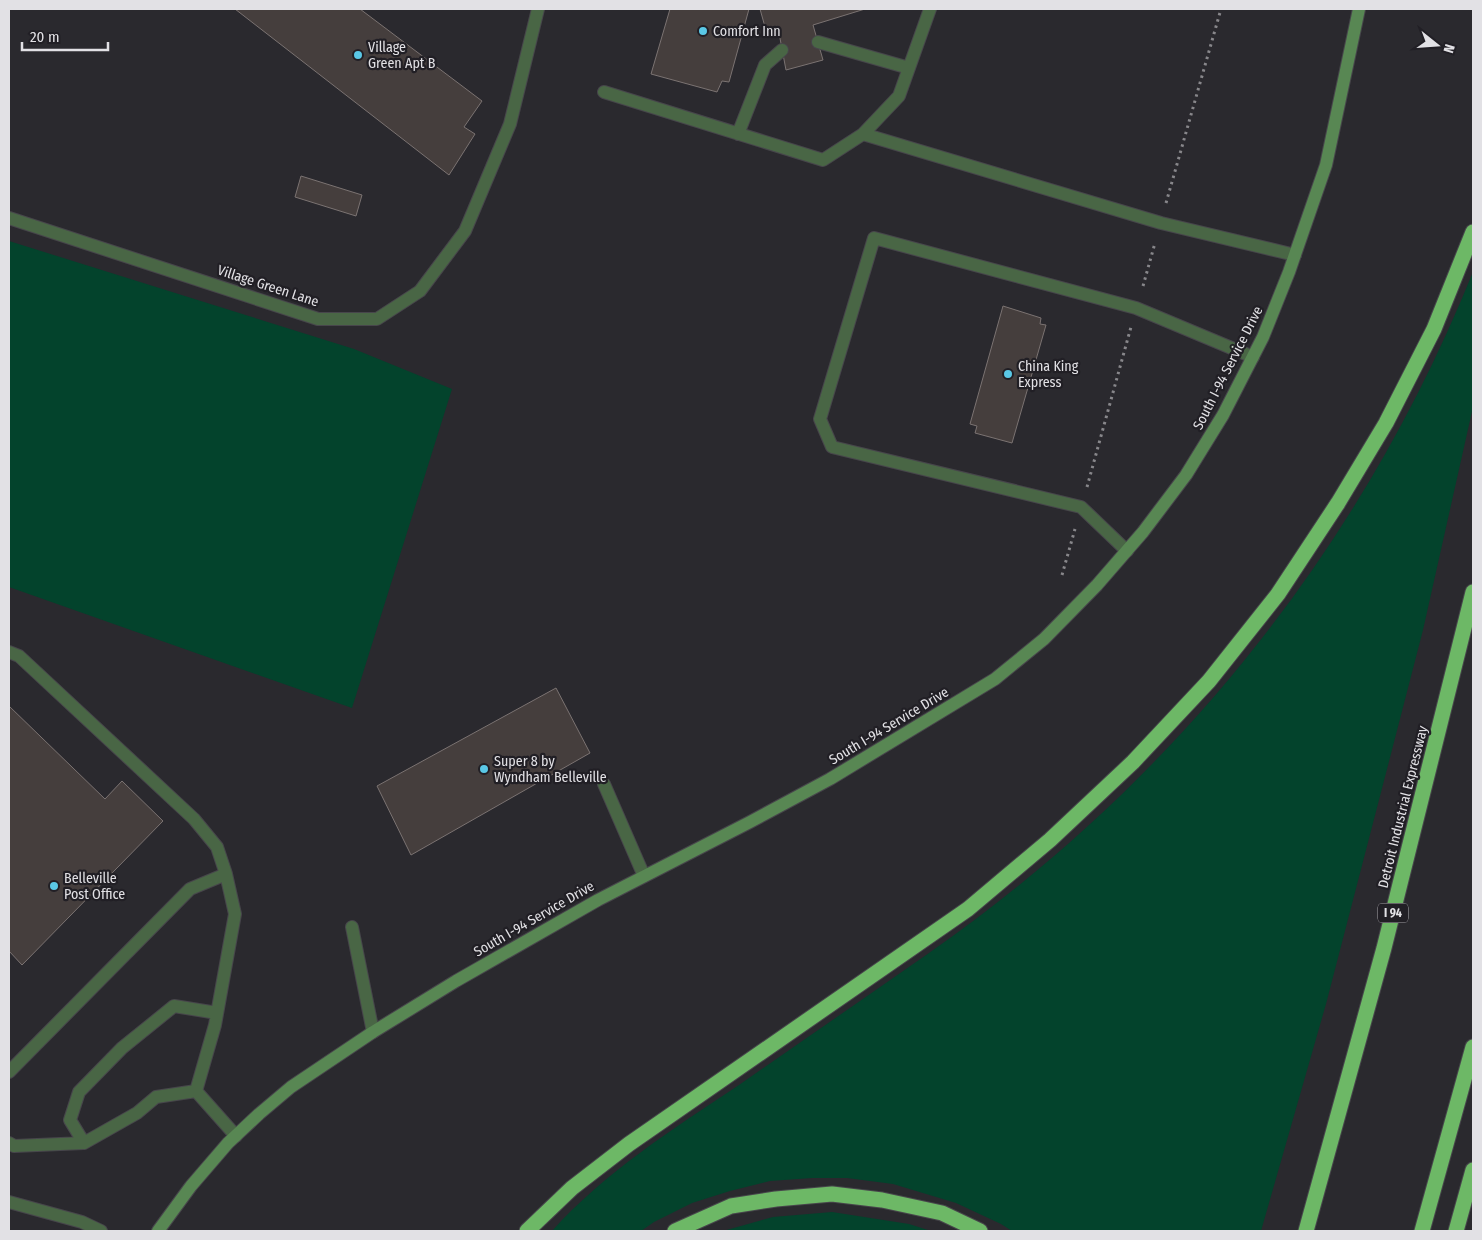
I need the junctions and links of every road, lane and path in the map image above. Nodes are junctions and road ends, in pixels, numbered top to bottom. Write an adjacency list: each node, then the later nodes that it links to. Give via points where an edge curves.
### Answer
1 (538, 9): 12 (street, Village Green Lane, via 510,124 465,231 420,291 377,319 318,319)
2 (930, 9): 7 (street)
3 (1221, 9): 11 (path)
4 (1360, 9): 15 (street, South I-94 Service Drive, via 1326,165)
5 (818, 42): 7 (street)
6 (782, 50): 9 (street, via 764,65)
7 (909, 68): 10 (street, via 898,96)
8 (604, 92): 9 (street)
9 (738, 134): 10 (street, via 823,160)
10 (862, 134): 15 (street, via 1161,222)
11 (1167, 199)
12 (9, 218)
13 (1473, 232): 40 (highway, via 1429,337 1386,423 1338,503 1278,594 1209,681 1133,762 1050,840 968,909 629,1144 572,1188)
14 (1156, 239): 16 (path)
15 (1295, 255): 18 (street, South I-94 Service Drive)
16 (1143, 286)
17 (1132, 324): 19 (path)
18 (1253, 357): 19 (street, via 1136,308 874,238 820,419 832,447); 20 (street, South I-94 Service Drive, via 1223,416 1186,475)
19 (1081, 507): 20 (street); 21 (path)
20 (1127, 551): 26 (street, South I-94 Service Drive, via 1044,639 995,679 830,779)
21 (1062, 575)
22 (1473, 592): 43 (highway, Detroit Industrial Expressway / I 94, via 1384,948)
23 (9, 652): 25 (street, via 19,656 194,819 217,847)
24 (604, 784): 26 (street)
25 (226, 874): 28 (street, via 235,914); 31 (street, via 190,889)
26 (644, 876): 29 (street, South I-94 Service Drive, via 472,971)
27 (352, 927): 29 (street)
28 (217, 1013): 32 (street); 35 (street, via 174,1006 122,1048 79,1092 70,1120)
29 (373, 1032): 33 (street, South I-94 Service Drive, via 291,1087)
30 (1473, 1047): 44 (highway)
31 (9, 1072)
32 (196, 1091): 33 (street); 35 (street, via 156,1097 137,1113)
33 (236, 1136): 39 (street, South I-94 Service Drive, via 191,1186)
34 (9, 1143): 35 (street, via 14,1146)
35 (84, 1143)
36 (1473, 1170): 45 (highway)
37 (9, 1202): 38 (street, via 82,1222)
38 (101, 1231)
39 (158, 1231)
40 (527, 1231)
41 (675, 1231): 42 (highway, via 731,1206 832,1194 882,1200 942,1213)
42 (980, 1231)
43 (1306, 1231)
44 (1422, 1231)
45 (1456, 1231)

